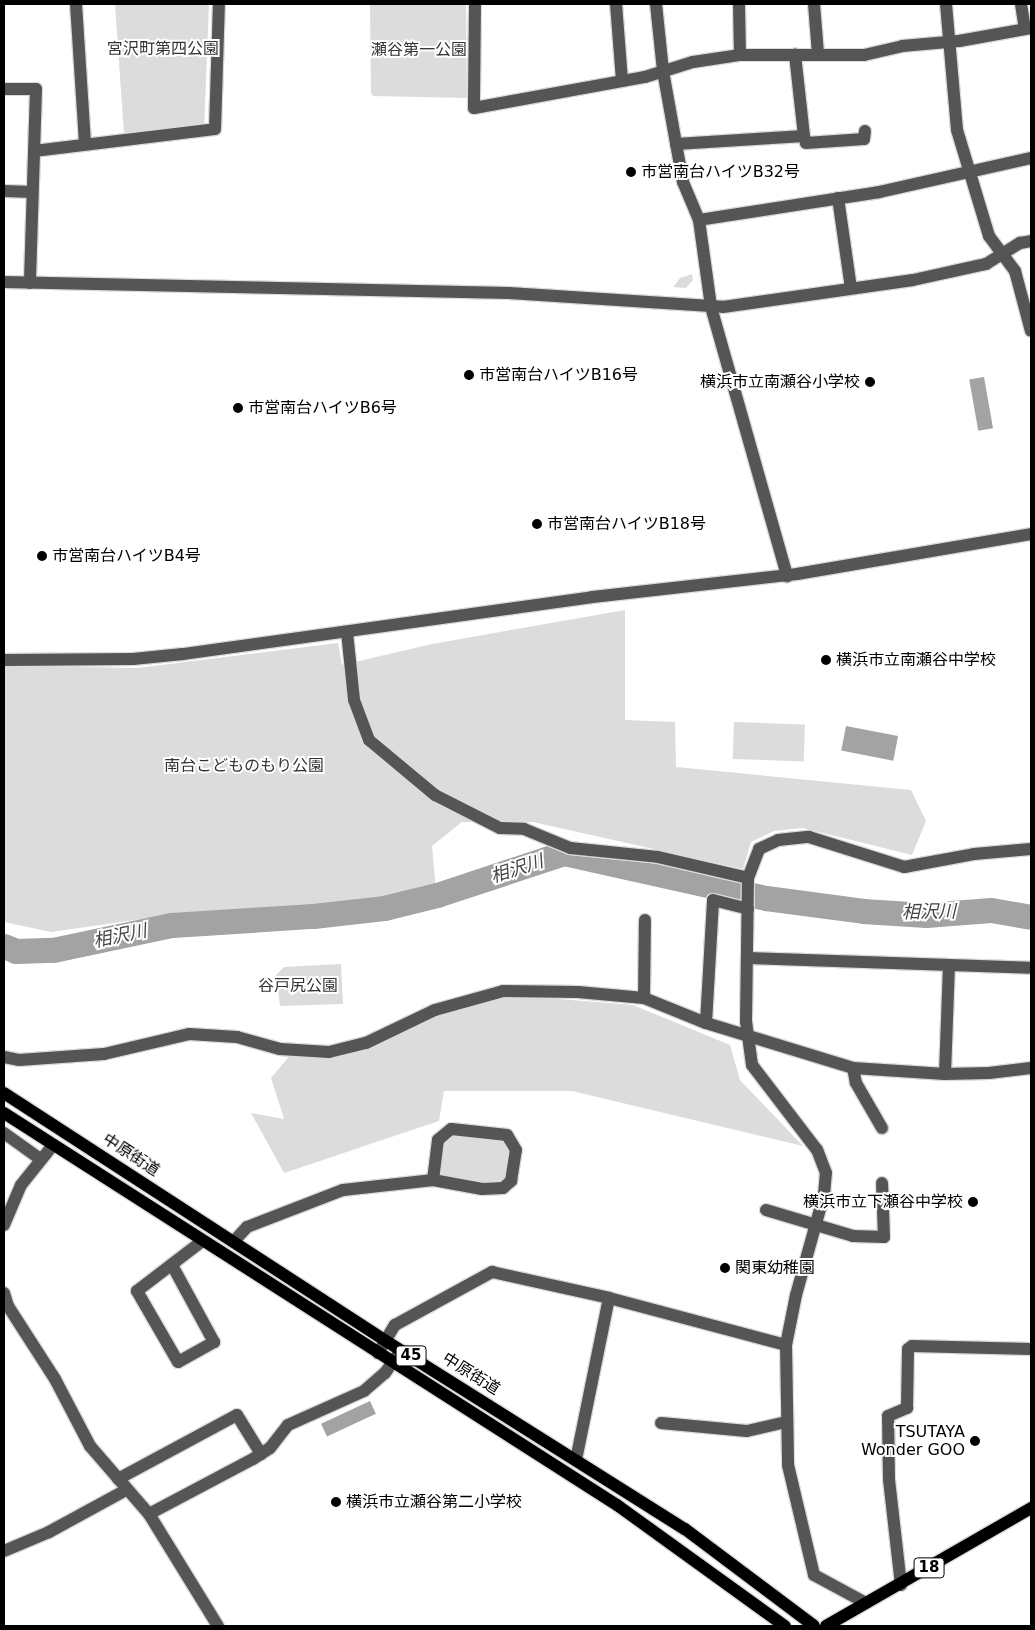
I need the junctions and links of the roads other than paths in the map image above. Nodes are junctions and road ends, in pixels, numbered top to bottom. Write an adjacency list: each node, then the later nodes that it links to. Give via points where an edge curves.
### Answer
1 (76, 4): 20 (street)
2 (219, 4): 20 (street, via 215,128)
3 (475, 4): 16 (street, via 474,108)
4 (616, 4): 16 (street)
5 (656, 4): 15 (street)
6 (739, 4): 14 (street)
7 (814, 4): 13 (street)
8 (946, 4): 11 (street)
9 (1021, 4): 10 (street)
10 (1028, 28): 11 (street)
11 (949, 42): 13 (street, via 902,46 864,55); 24 (street, via 957,130)
12 (795, 54): 13 (street); 14 (street); 19 (street)
13 (818, 54)
14 (740, 55): 15 (street, via 685,63)
15 (663, 71): 16 (street); 21 (street)
16 (622, 81)
17 (4, 89): 22 (street, via 36,89)
18 (865, 131): 19 (street, via 864,139 806,143)
19 (804, 136): 21 (street)
20 (86, 144): 22 (street)
21 (676, 144): 28 (street, via 683,182)
22 (34, 151): 26 (street)
23 (1031, 158): 24 (street)
24 (970, 172): 27 (street); 30 (street, via 989,236)
25 (4, 191): 26 (street)
26 (32, 192): 32 (street)
27 (838, 198): 28 (street); 33 (street)
28 (700, 220): 34 (street)
29 (1031, 241): 30 (street, via 1020,243)
30 (1001, 254): 33 (street, via 986,264 922,278); 35 (street, via 1015,271)
31 (4, 282): 32 (street)
32 (30, 283): 34 (street, via 509,294)
33 (851, 288): 34 (street)
34 (710, 307): 37 (street)
35 (1031, 331)
36 (1031, 534): 37 (street)
37 (787, 576): 38 (street, via 592,597)
38 (347, 632): 39 (street, via 133,659); 41 (street, via 354,700 364,732 369,740 434,795 500,828 524,829 570,848 658,857)
39 (4, 660)
40 (1031, 849): 41 (street, via 974,854 904,867 809,837 778,840 759,849)
41 (748, 882): 42 (street)
42 (748, 905): 44 (street); 48 (street, via 713,900)
43 (645, 920): 47 (street)
44 (747, 958): 45 (street); 49 (street)
45 (949, 965): 46 (street); 53 (street)
46 (1031, 968)
47 (644, 998): 48 (street); 50 (street, via 578,992 503,992 435,1010 366,1043 329,1052 280,1049 237,1037 189,1034 104,1054 19,1060)
48 (706, 1022): 49 (street)
49 (748, 1036): 51 (street); 63 (street, via 752,1065 818,1150 826,1173 824,1195)
50 (4, 1057)
51 (852, 1068): 53 (street); 56 (street, via 856,1084)
52 (1031, 1068): 53 (street)
53 (945, 1074)
54 (4, 1092): 65 (main road, 中原街道 / 45)
55 (4, 1113): 58 (main road, 中原街道 / 45)
56 (882, 1128)
57 (4, 1133): 59 (street)
58 (52, 1145): 59 (street); 66 (main road, 中原街道 / 45)
59 (40, 1159): 64 (street, via 20,1185)
60 (433, 1180): 60 (street, via 482,1189 503,1188 511,1181 516,1150 507,1135 451,1129 438,1140); 65 (street, via 343,1190 247,1227)
61 (882, 1183): 63 (street, via 884,1237 853,1236)
62 (766, 1210): 63 (street)
63 (814, 1224): 72 (street)
64 (4, 1225)
65 (234, 1241): 71 (main road, 中原街道 / 45)
66 (201, 1242): 67 (street); 75 (main road, 中原街道 / 45)
67 (172, 1265): 67 (street, via 137,1290 178,1362 214,1342)
68 (4, 1293): 70 (street)
69 (609, 1298): 71 (street, via 492,1272 395,1325); 72 (street); 80 (street)
70 (6, 1306): 81 (street, via 55,1379 90,1446)
71 (386, 1341): 74 (main road, 中原街道 / 45); 75 (street)
72 (786, 1345): 77 (street)
73 (1031, 1349): 86 (street, via 912,1346 908,1349 907,1408 888,1416 889,1479)
74 (401, 1350): 76 (street); 80 (main road, 中原街道 / 45)
75 (378, 1353): 76 (main road, 中原街道 / 45)
76 (393, 1363): 79 (street, via 364,1391 288,1425); 89 (main road, 中原街道 / 45, via 617,1505)
77 (785, 1422): 78 (street, via 747,1431); 87 (street, via 788,1465 814,1574)
78 (661, 1423)
79 (261, 1454): 81 (street, via 237,1414); 84 (street)
80 (576, 1460): 90 (main road, 中原街道 / 45, via 685,1529)
81 (118, 1479): 82 (street)
82 (126, 1490): 84 (street); 85 (street, via 49,1532)
83 (1031, 1508): 86 (main road, 18)
84 (149, 1514): 88 (street)
85 (4, 1551)
86 (901, 1585): 87 (main road, 18)
87 (866, 1603): 91 (main road, 18)
88 (218, 1626)
89 (785, 1626)
90 (814, 1626)
91 (826, 1626)

